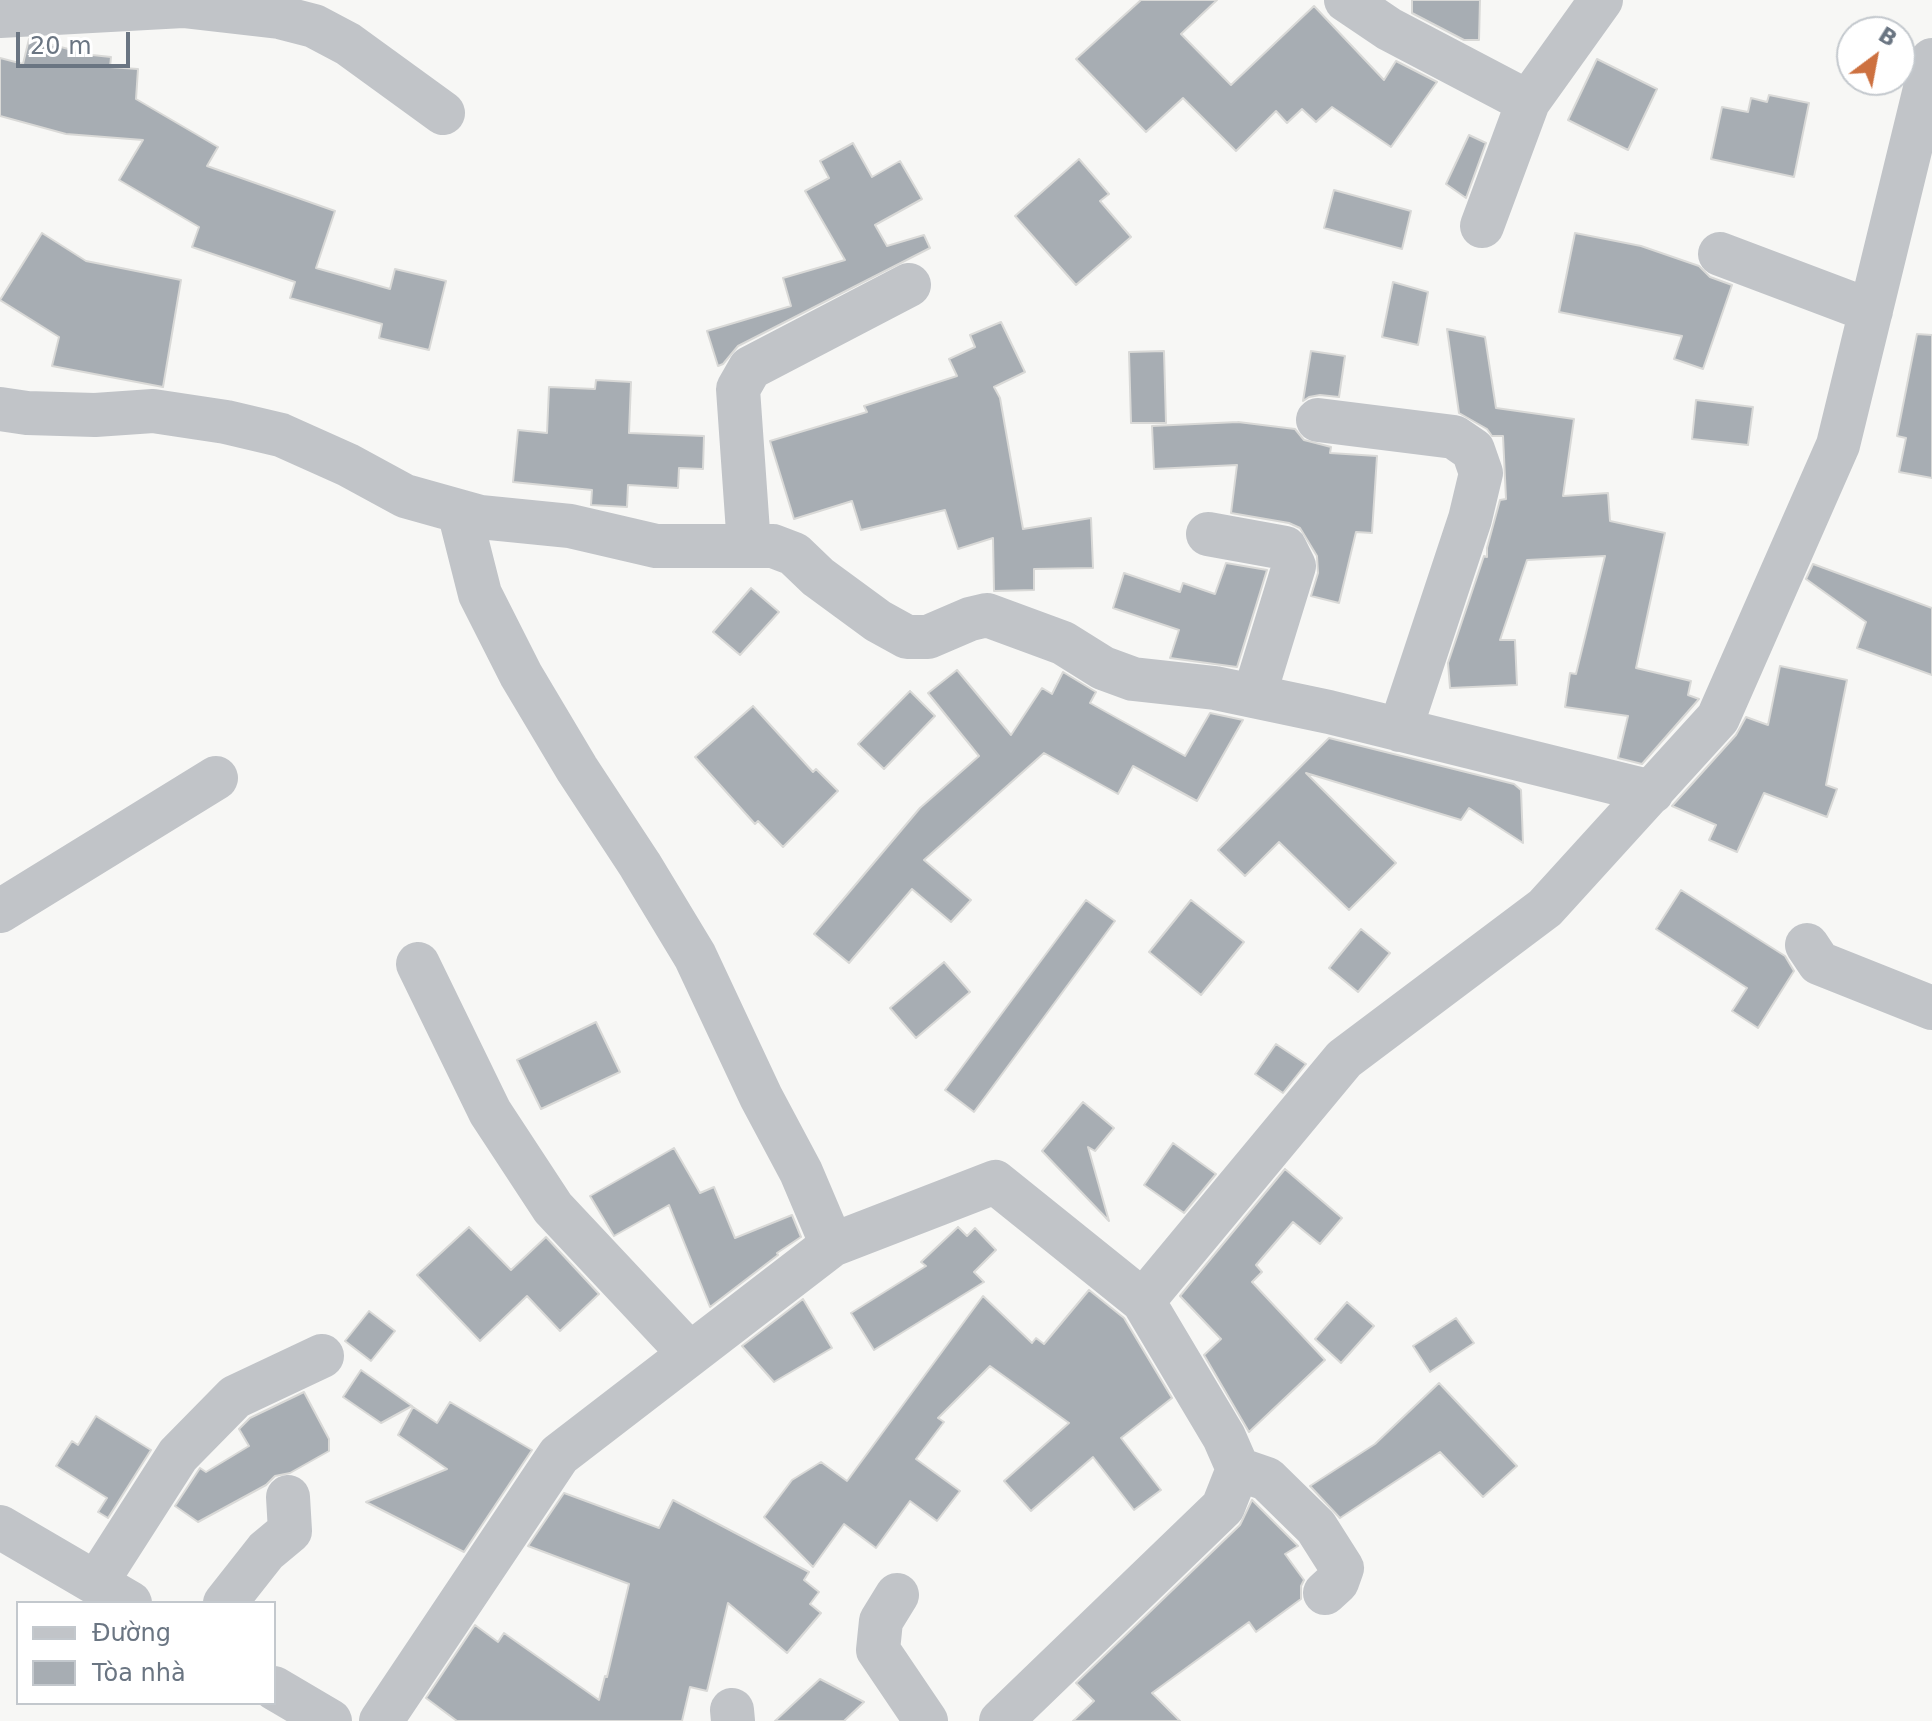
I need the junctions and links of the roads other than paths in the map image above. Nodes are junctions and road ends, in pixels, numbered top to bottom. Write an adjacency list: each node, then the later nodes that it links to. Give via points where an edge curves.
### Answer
1 (1346, 0): 5 (street, via 1389,29)
2 (1601, 0): 5 (street)
3 (0, 16): 6 (street, via 183,6 279,17 314,26 348,44)
4 (1932, 60): 10 (street)
5 (1528, 102): 7 (street)
6 (443, 113)
7 (1482, 226)
8 (1720, 254): 10 (street)
9 (909, 285): 15 (street, via 750,368 738,389)
10 (1871, 311): 19 (street, via 1838,445 1718,718)
11 (0, 409): 13 (street, via 95,415 153,411 226,422 281,435 405,496)
12 (1318, 420): 17 (street, via 1454,437 1473,450 1481,473)
13 (459, 511): 15 (street, via 570,526 656,546); 24 (street, via 480,594 521,675 695,956)
14 (1208, 534): 16 (street, via 1285,548 1294,566)
15 (749, 546): 16 (street, via 773,546 794,554 818,577 907,637 928,637 987,615 1063,643 1133,679)
16 (1254, 696): 17 (street)
17 (1400, 730): 19 (street)
18 (216, 778): 20 (street)
19 (1652, 792): 25 (street, via 1545,908 1344,1059)
20 (0, 911)
21 (1807, 945): 23 (street, via 1819,963)
22 (418, 964): 26 (street, via 490,1112 553,1208)
23 (1932, 1008)
24 (832, 1245): 25 (street, via 995,1182); 26 (street)
25 (1143, 1301): 28 (street)
26 (690, 1354): 37 (street, via 559,1455)
27 (322, 1356): 31 (street, via 235,1397 178,1455)
28 (1238, 1469): 32 (street, via 1267,1479 1316,1527 1342,1568); 39 (street, via 1223,1507)
29 (288, 1497): 34 (street, via 290,1531 266,1551)
30 (0, 1527): 31 (street)
31 (113, 1593)
32 (1325, 1593)
33 (897, 1595): 38 (street, via 881,1621 878,1650)
34 (227, 1601)
35 (276, 1689): 36 (street)
36 (330, 1721)
37 (381, 1721)
38 (926, 1721)
39 (1001, 1721)

